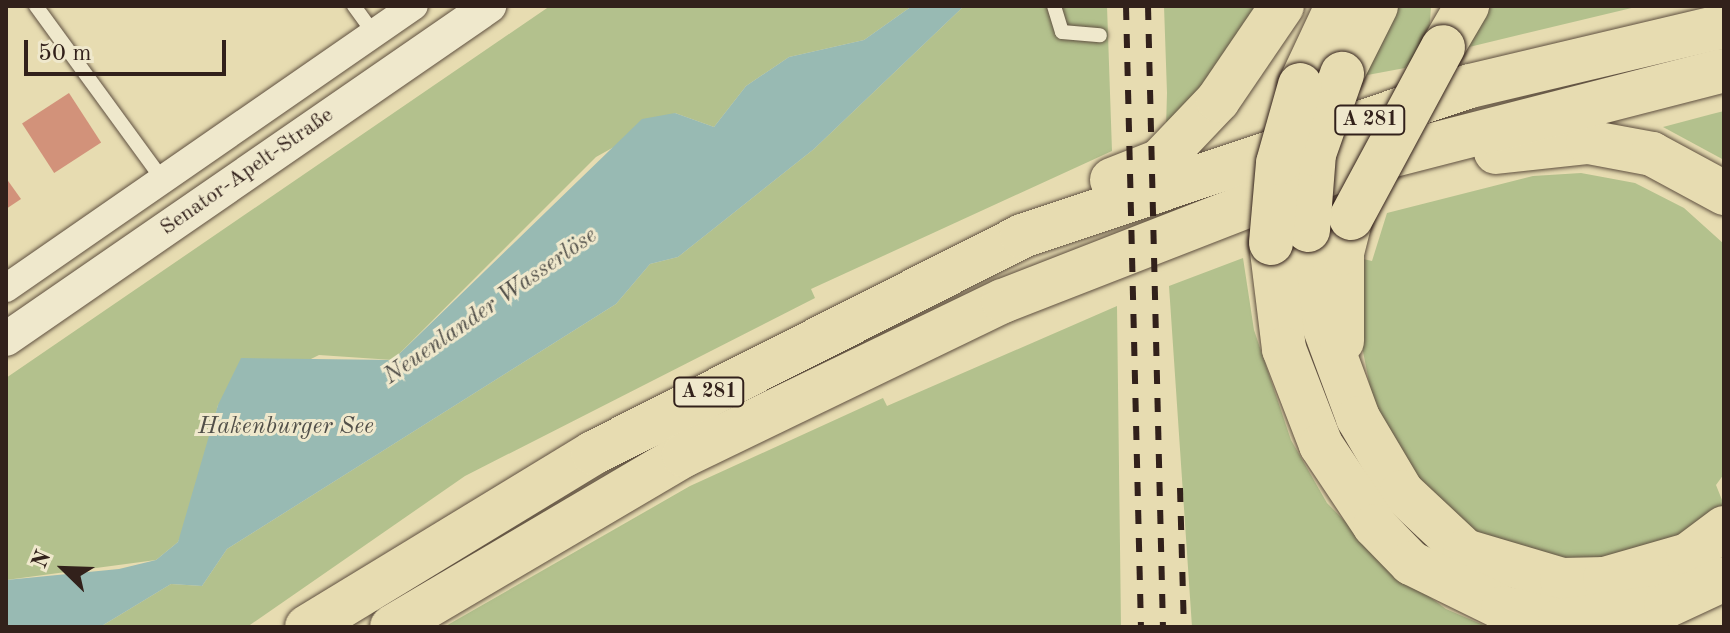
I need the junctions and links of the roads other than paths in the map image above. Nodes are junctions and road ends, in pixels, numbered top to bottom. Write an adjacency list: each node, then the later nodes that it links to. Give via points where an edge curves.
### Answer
1 (36, 6): 15 (lane)
2 (354, 6): 11 (lane)
3 (414, 6): 11 (street, Senator-Apelt-Straße)
4 (489, 6): 20 (street, Senator-Apelt-Straße)
5 (1054, 6): 12 (lane, via 1062,32)
6 (1282, 6): 17 (highway, via 1218,100 1160,161 1057,202)
7 (1337, 6): 18 (highway, bridge, via 1300,85 1278,163)
8 (1376, 6): 18 (highway, bridge, via 1342,74)
9 (1467, 6): 21 (highway, bridge, via 1351,218 1339,298)
10 (1724, 26): 17 (highway, A 281, via 1470,86)
11 (374, 34): 15 (street, Senator-Apelt-Straße)
12 (1100, 35)
13 (1724, 70): 14 (highway, A 281)
14 (1347, 167): 16 (highway, via 1398,180 1504,150 1588,142 1652,154); 25 (highway, A 281, via 1003,301 861,365 519,546)
15 (163, 180): 19 (street, Senator-Apelt-Straße)
16 (1724, 193)
17 (1022, 236): 24 (highway, A 281, via 593,453)
18 (1290, 237): 21 (highway); 23 (highway, via 1284,349 1321,445 1375,526 1411,563 1503,608 1560,621 1666,606)
19 (6, 288)
20 (6, 339)
21 (1358, 418): 22 (highway, via 1402,492 1434,528 1465,551 1515,571 1605,579 1688,555)
22 (1724, 528)
23 (1724, 579)
24 (307, 627)
25 (392, 627)

